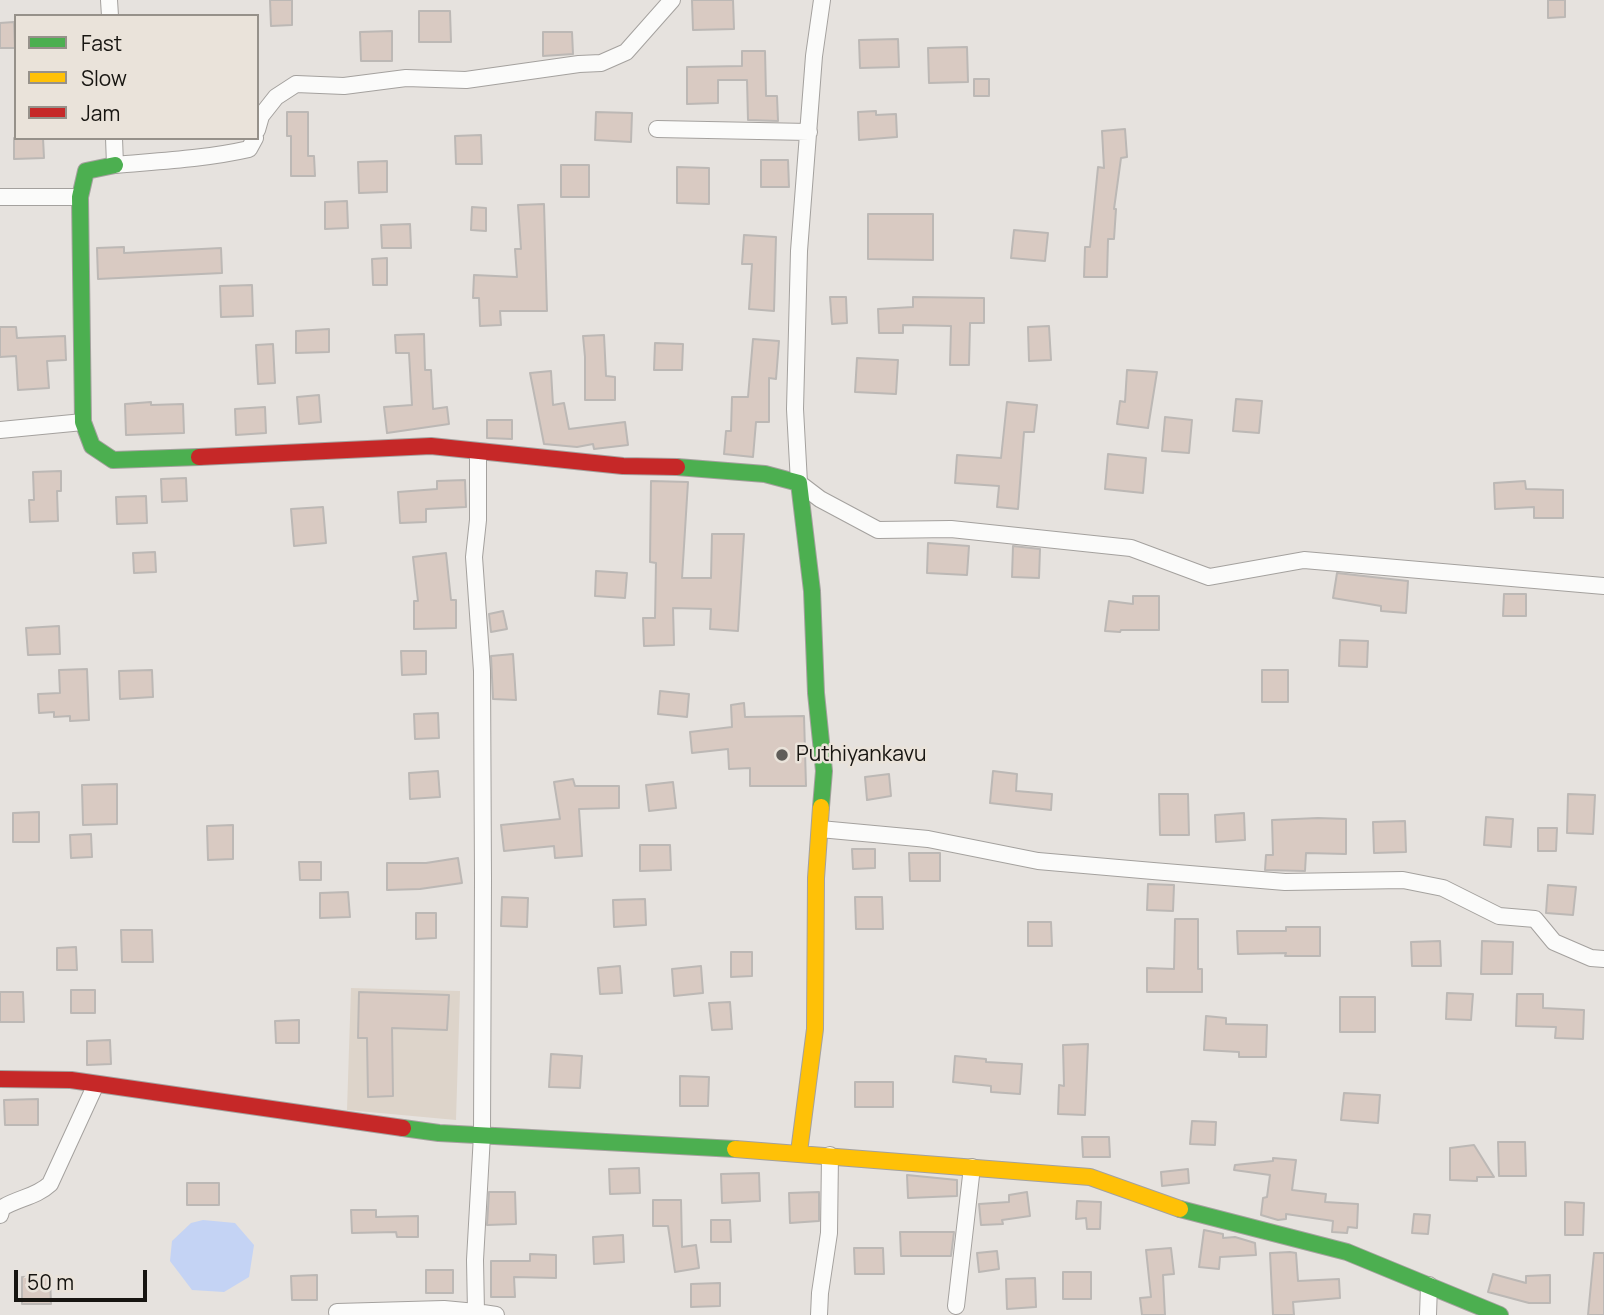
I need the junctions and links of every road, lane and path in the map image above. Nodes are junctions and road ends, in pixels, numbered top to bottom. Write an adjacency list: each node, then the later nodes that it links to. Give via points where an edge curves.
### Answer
1 (672, 0): 3 (street, via 626,52 601,63 466,80 406,78 344,86 296,85 276,97)
2 (821, 0): 5 (street)
3 (259, 124)
4 (657, 129): 5 (street)
5 (809, 132): 14 (street, via 799,251 795,410)
6 (114, 140): 8 (street)
7 (254, 140): 8 (street, via 249,149)
8 (115, 165): 10 (street, via 86,171)
9 (0, 197): 10 (street)
10 (80, 197): 11 (street)
11 (83, 422): 12 (street); 13 (street, via 92,446 113,460 431,446)
12 (0, 429)
13 (478, 451): 14 (street, via 623,466 709,467); 20 (street, via 474,557 483,738)
14 (799, 483): 15 (street, via 878,530 951,529 1131,548 1209,577 1304,560); 16 (street, via 824,771)
15 (1604, 586)
16 (820, 829): 17 (street, via 928,839 1077,865 1285,882 1403,880 1443,888 1499,916 1535,919 1554,942); 21 (street, via 815,1029)
17 (1604, 959)
18 (0, 1079): 19 (street)
19 (96, 1084): 20 (street, via 439,1133); 24 (street, via 50,1184 41,1193 2,1208)
20 (482, 1135): 21 (street); 27 (street)
21 (799, 1152): 22 (street)
22 (831, 1155): 23 (street); 30 (street, via 829,1233)
23 (972, 1167): 25 (street, via 1090,1177 1181,1209 1347,1252); 26 (street)
24 (0, 1215)
25 (1429, 1285): 31 (street); 32 (street)
26 (956, 1306)
27 (476, 1311): 28 (street); 29 (street)
28 (337, 1312)
29 (496, 1315)
30 (819, 1315)
31 (1428, 1315)
32 (1500, 1315)

